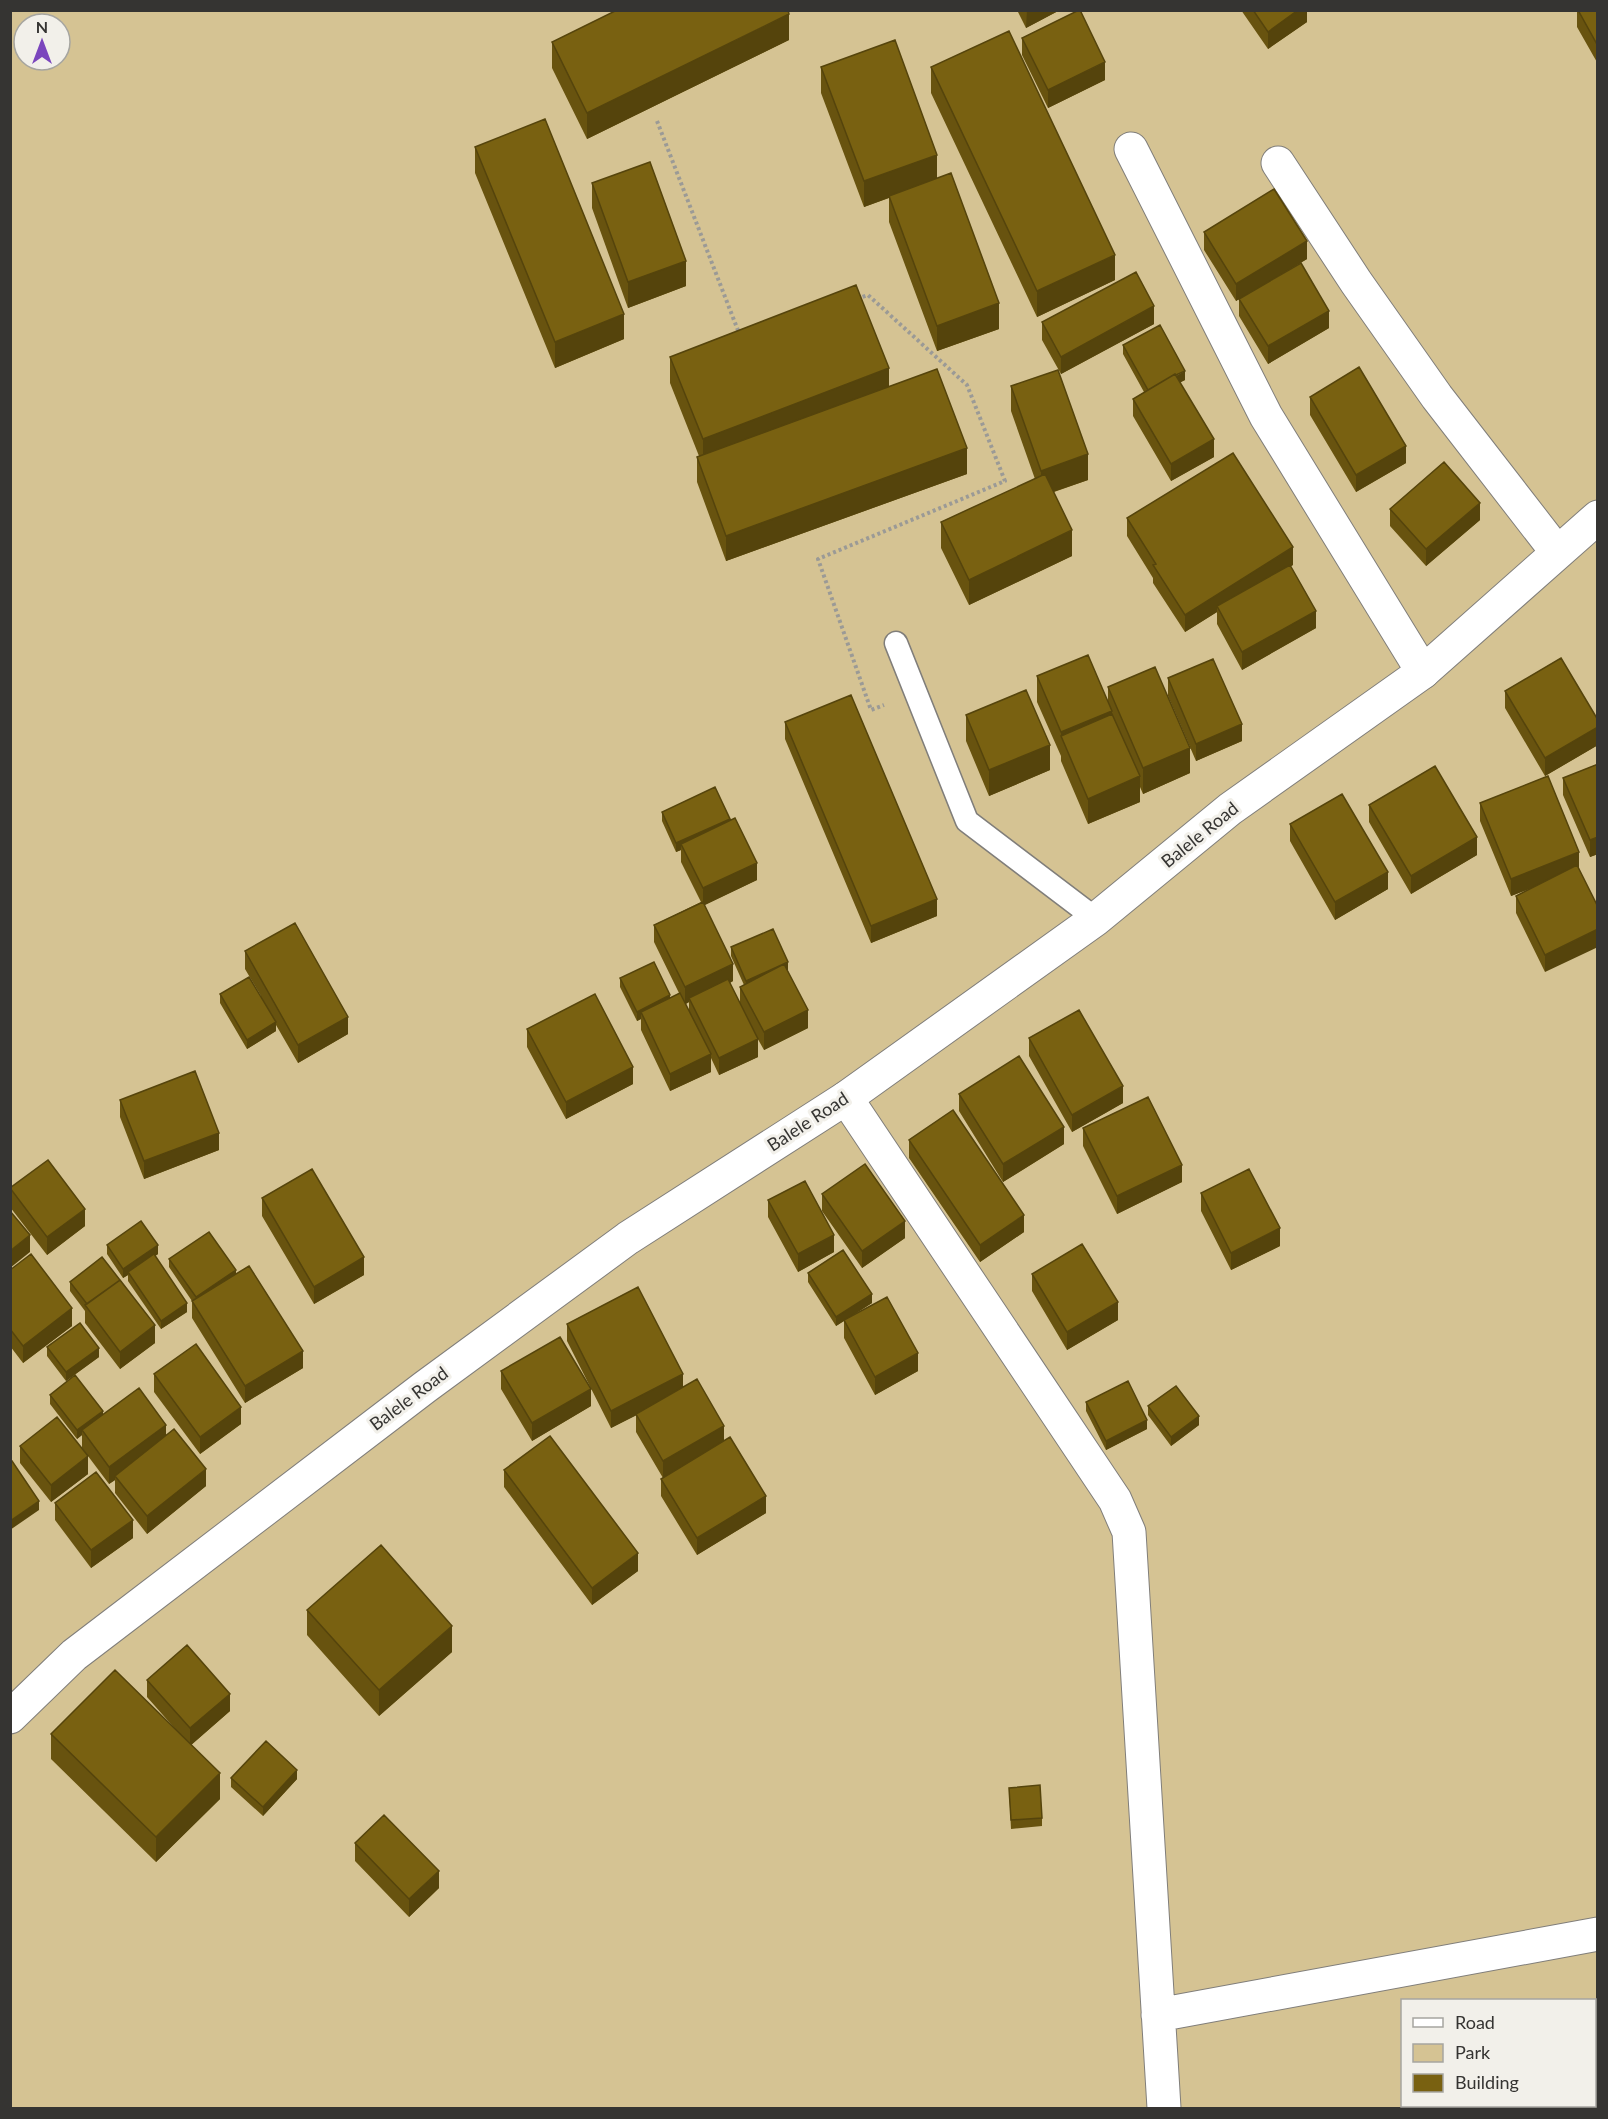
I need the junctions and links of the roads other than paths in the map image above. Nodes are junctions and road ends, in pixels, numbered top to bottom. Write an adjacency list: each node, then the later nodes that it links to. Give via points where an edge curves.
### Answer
1 (1131, 149): 6 (street, via 1266,416)
2 (1278, 163): 4 (street, via 1437,397)
3 (1598, 517): 4 (street, Balele Road)
4 (1557, 552): 6 (street, Balele Road)
5 (896, 643): 7 (lane, via 967,820)
6 (1423, 672): 7 (street, Balele Road, via 1230,809)
7 (1096, 919): 8 (street, Balele Road)
8 (846, 1098): 9 (street, Balele Road, via 628,1238 425,1387 74,1655); 11 (street, via 1115,1500 1129,1532)
9 (10, 1717)
10 (1598, 1934): 11 (street)
11 (1158, 2015): 12 (street)
12 (1164, 2109)

